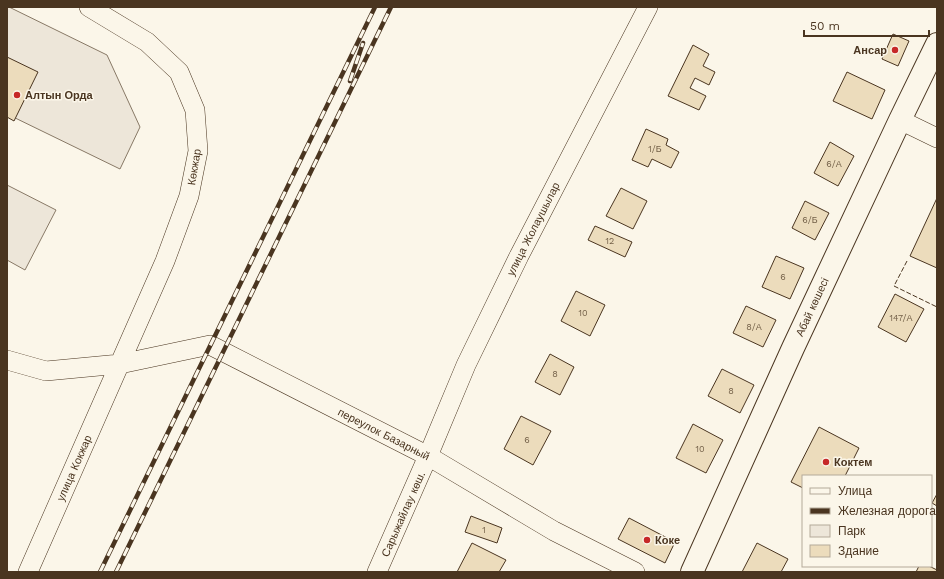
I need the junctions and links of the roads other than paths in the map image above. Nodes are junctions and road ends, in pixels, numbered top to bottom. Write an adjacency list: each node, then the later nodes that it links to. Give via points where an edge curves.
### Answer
1 (89, 7): 7 (street, Көкжар, via 147,42 179,72 195,110 198,151 189,196 165,261)
2 (648, 7): 8 (street, улица Жолаушылар, via 519,256 466,365)
3 (937, 44): 4 (main road, Абай көшесі)
4 (900, 120): 5 (street); 12 (main road, Абай көшесі)
5 (937, 138)
6 (7, 360): 7 (street, переулок Базарный, via 46,371)
7 (120, 364): 8 (street, переулок Базарный, via 210,346); 9 (street, улица Кокжар)
8 (428, 456): 10 (street, Сарыжайлау көш.); 11 (street, переулок Базарный, via 554,531)
9 (28, 572)
10 (377, 572)
11 (635, 572)
12 (692, 572)

